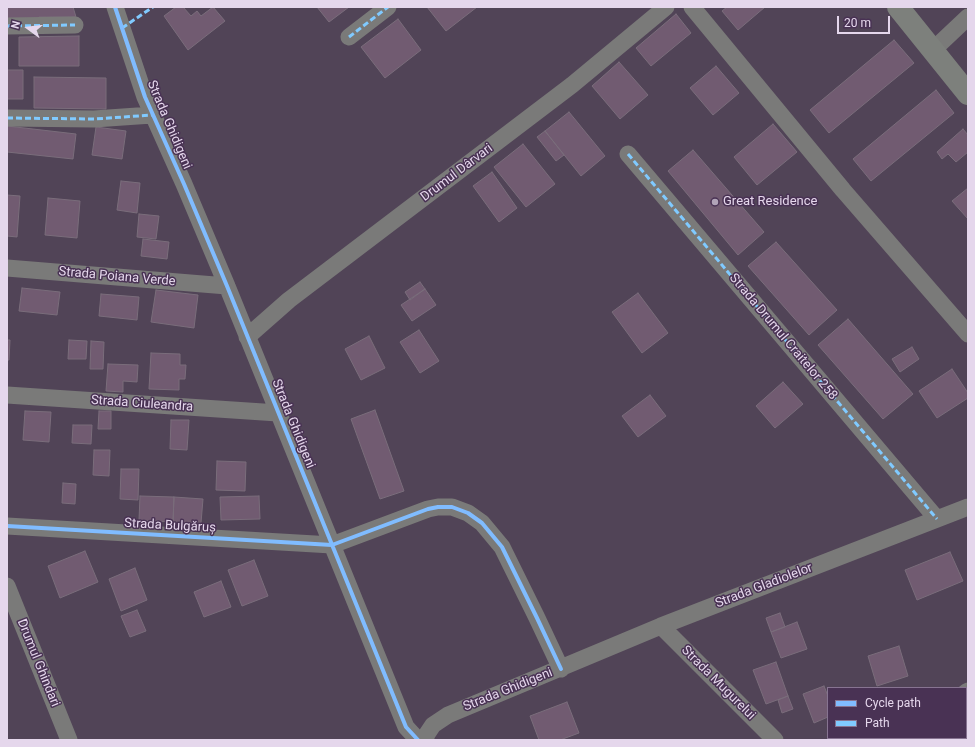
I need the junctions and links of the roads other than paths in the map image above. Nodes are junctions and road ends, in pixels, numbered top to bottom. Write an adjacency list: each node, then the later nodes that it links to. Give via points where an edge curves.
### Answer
1 (114, 7): 12 (street, Strada Ghidigeni)
2 (388, 7): 9 (street)
3 (666, 7): 18 (street, Drumul Dârvari, via 572,85 289,300)
4 (692, 7): 17 (street, via 843,190)
5 (898, 7): 10 (street)
6 (968, 17): 10 (street)
7 (75, 25): 8 (street)
8 (7, 26)
9 (349, 37)
10 (933, 50): 11 (street)
11 (968, 94)
12 (152, 115): 13 (street, via 94,119); 16 (street, Strada Ghidigeni)
13 (7, 118)
14 (628, 154): 22 (street, Strada Drumul Craitelor 258)
15 (7, 268): 16 (street, Strada Poiana Verde)
16 (227, 286): 18 (street, Strada Ghidigeni)
17 (968, 334)
18 (247, 337): 20 (street, Strada Ghidigeni)
19 (7, 395): 20 (street, Strada Ciuleandra)
20 (278, 413): 24 (street, Strada Ghidigeni)
21 (968, 507): 22 (street, Strada Gladiolelor)
22 (937, 519): 26 (street, Strada Gladiolelor)
23 (7, 526): 24 (street, Strada Bulgăruș)
24 (332, 545): 27 (street, Strada Ghidigeni, via 428,509 452,507 468,513 482,523 502,547); 29 (street, via 406,727)
25 (7, 586): 28 (street, Drumul Ghindari)
26 (661, 626): 27 (street, Strada Gladiolelor); 31 (street, Strada Mugurelui)
27 (560, 669): 30 (street, Strada Ghidigeni, via 448,715 433,725)
28 (69, 740)
29 (418, 740)
30 (425, 740)
31 (775, 740)

